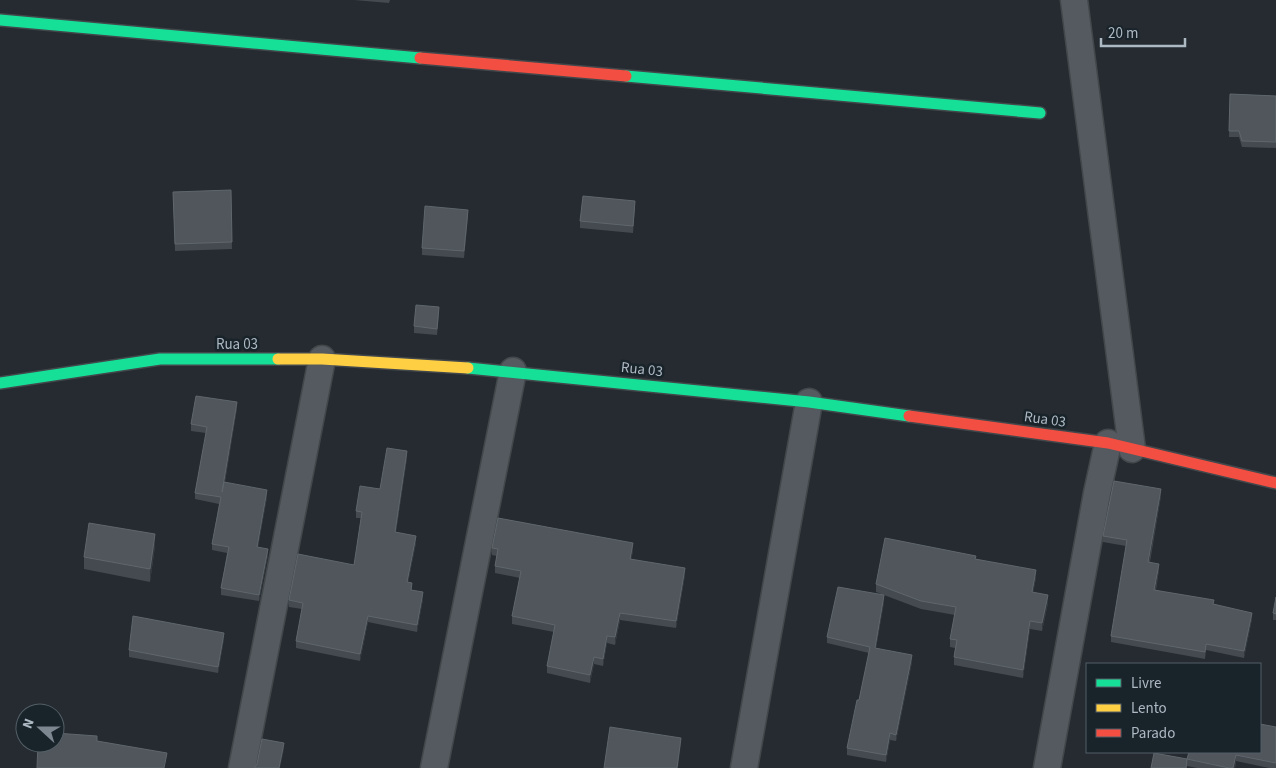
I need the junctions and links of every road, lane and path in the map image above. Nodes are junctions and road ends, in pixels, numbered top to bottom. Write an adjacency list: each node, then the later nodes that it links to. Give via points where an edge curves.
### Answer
1 (1074, 0): 8 (street)
2 (0, 20): 3 (street)
3 (1040, 113)
4 (322, 359): 5 (street, Rua 03); 6 (street, Rua 03, via 160,359); 10 (street)
5 (513, 371): 7 (street, Rua 03); 11 (street)
6 (0, 384)
7 (809, 402): 8 (street, Rua 03); 12 (street)
8 (1120, 446): 9 (street, Rua 03); 13 (street, via 1095,503)
9 (1276, 483)
10 (242, 768)
11 (434, 768)
12 (744, 768)
13 (1047, 768)

